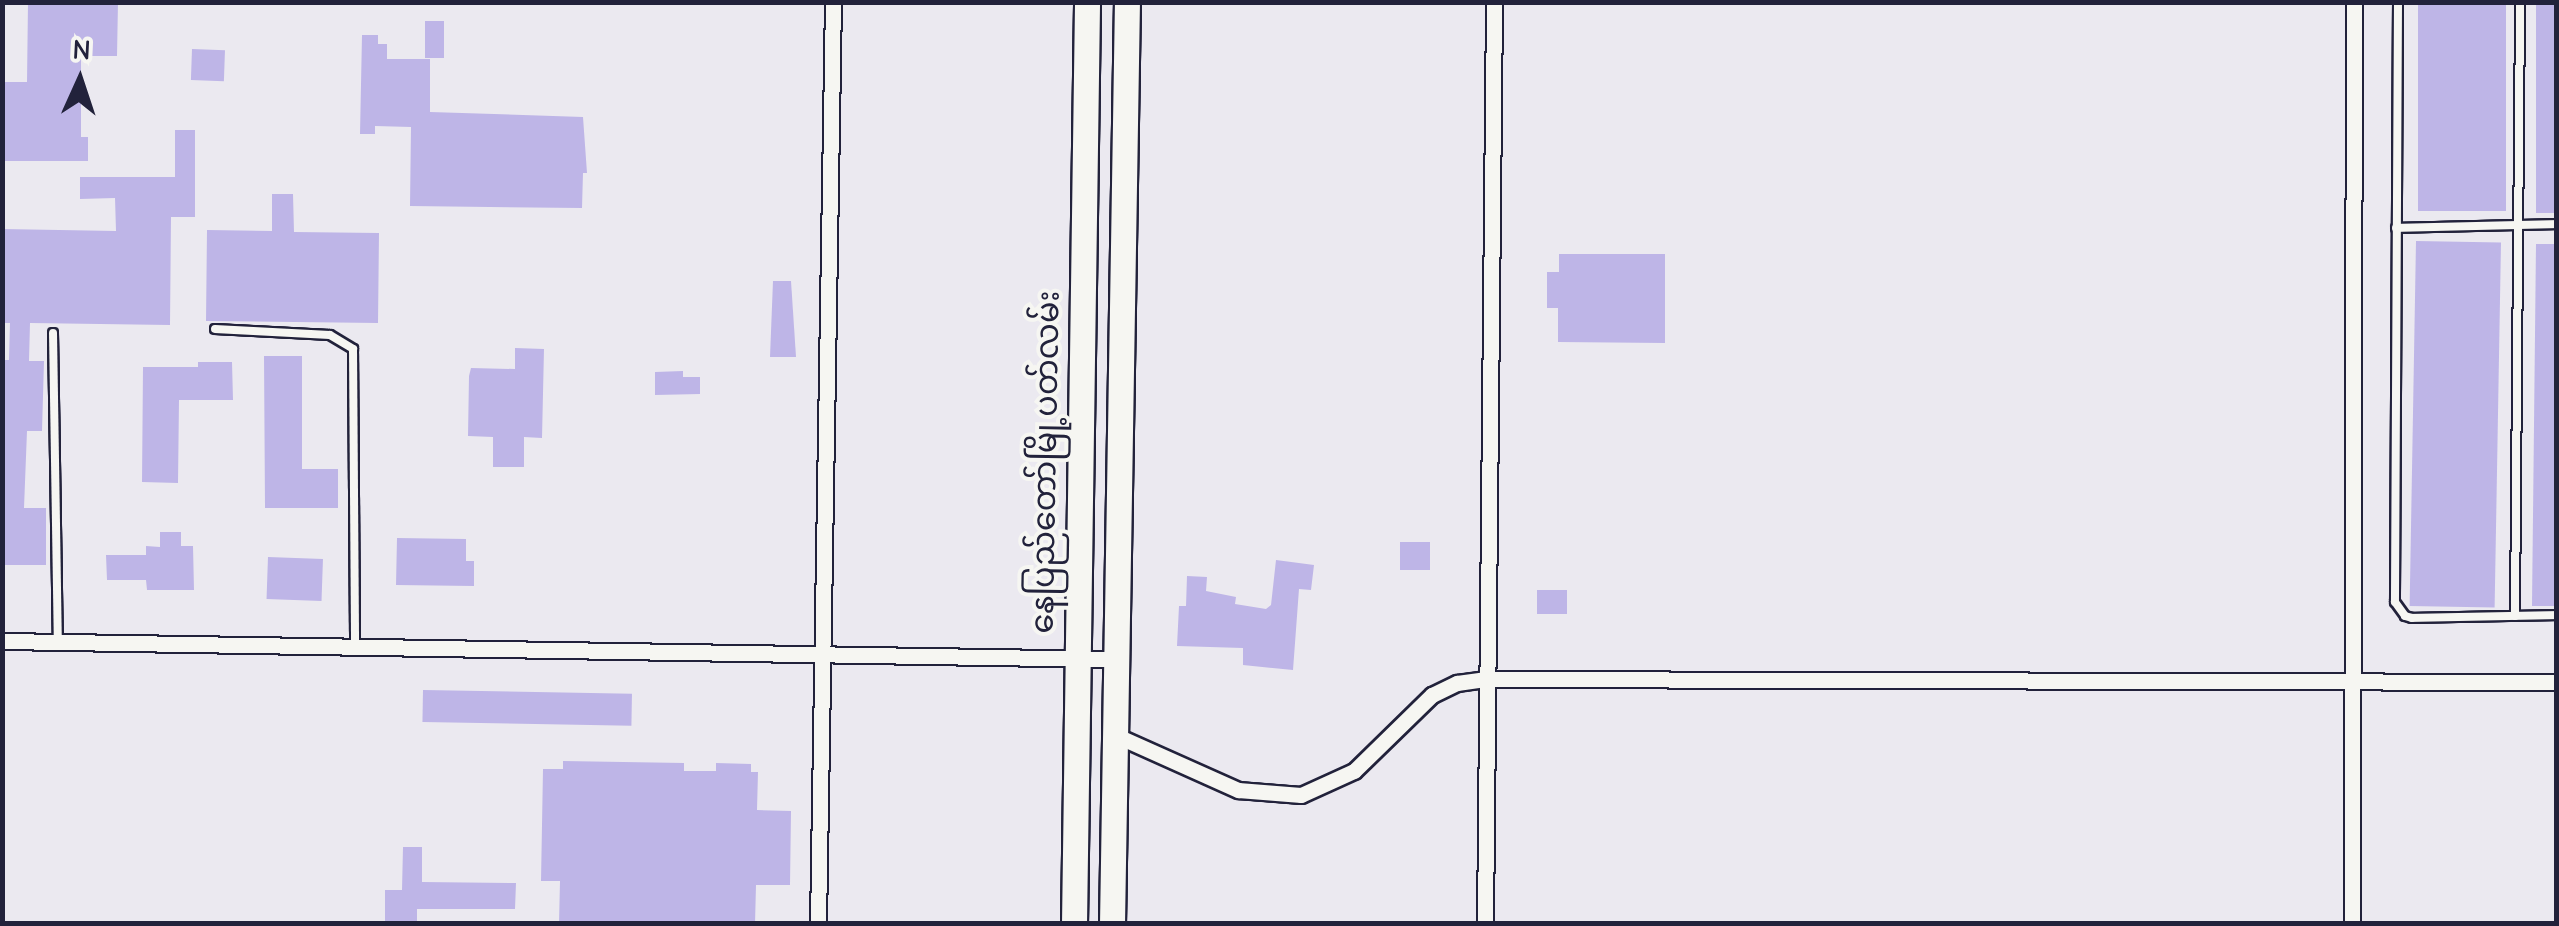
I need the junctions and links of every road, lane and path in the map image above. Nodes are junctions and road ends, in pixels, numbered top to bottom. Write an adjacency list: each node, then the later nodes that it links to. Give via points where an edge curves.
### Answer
1 (833, 2): 18 (street)
2 (1088, 2): 19 (main road, နေပြည်တော်မြို့ပတ်လမ်း)
3 (1127, 2): 20 (main road)
4 (1494, 2): 21 (street)
5 (2354, 2): 22 (street)
6 (2398, 2): 10 (lane)
7 (2520, 2): 8 (lane)
8 (2518, 222): 9 (lane); 10 (lane); 14 (lane)
9 (2556, 224)
10 (2396, 228): 14 (lane, via 2395,602 2412,618)
11 (215, 329): 17 (lane, via 330,335 352,349)
12 (53, 333): 16 (lane)
13 (2556, 615): 14 (lane)
14 (2515, 616)
15 (2, 641): 16 (street)
16 (58, 642): 17 (street)
17 (355, 645): 18 (street)
18 (824, 653): 19 (street); 25 (street)
19 (1075, 658): 20 (street); 26 (main road, နေပြည်တော်မြို့ပတ်လမ်း)
20 (1115, 659): 24 (main road)
21 (1485, 680): 22 (street); 24 (street, via 1432,695 1354,771 1302,796 1238,790); 28 (street)
22 (2354, 682): 23 (street); 29 (street)
23 (2556, 682)
24 (1115, 734): 27 (main road)
25 (818, 924)
26 (1074, 924)
27 (1112, 924)
28 (1485, 924)
29 (2352, 924)

